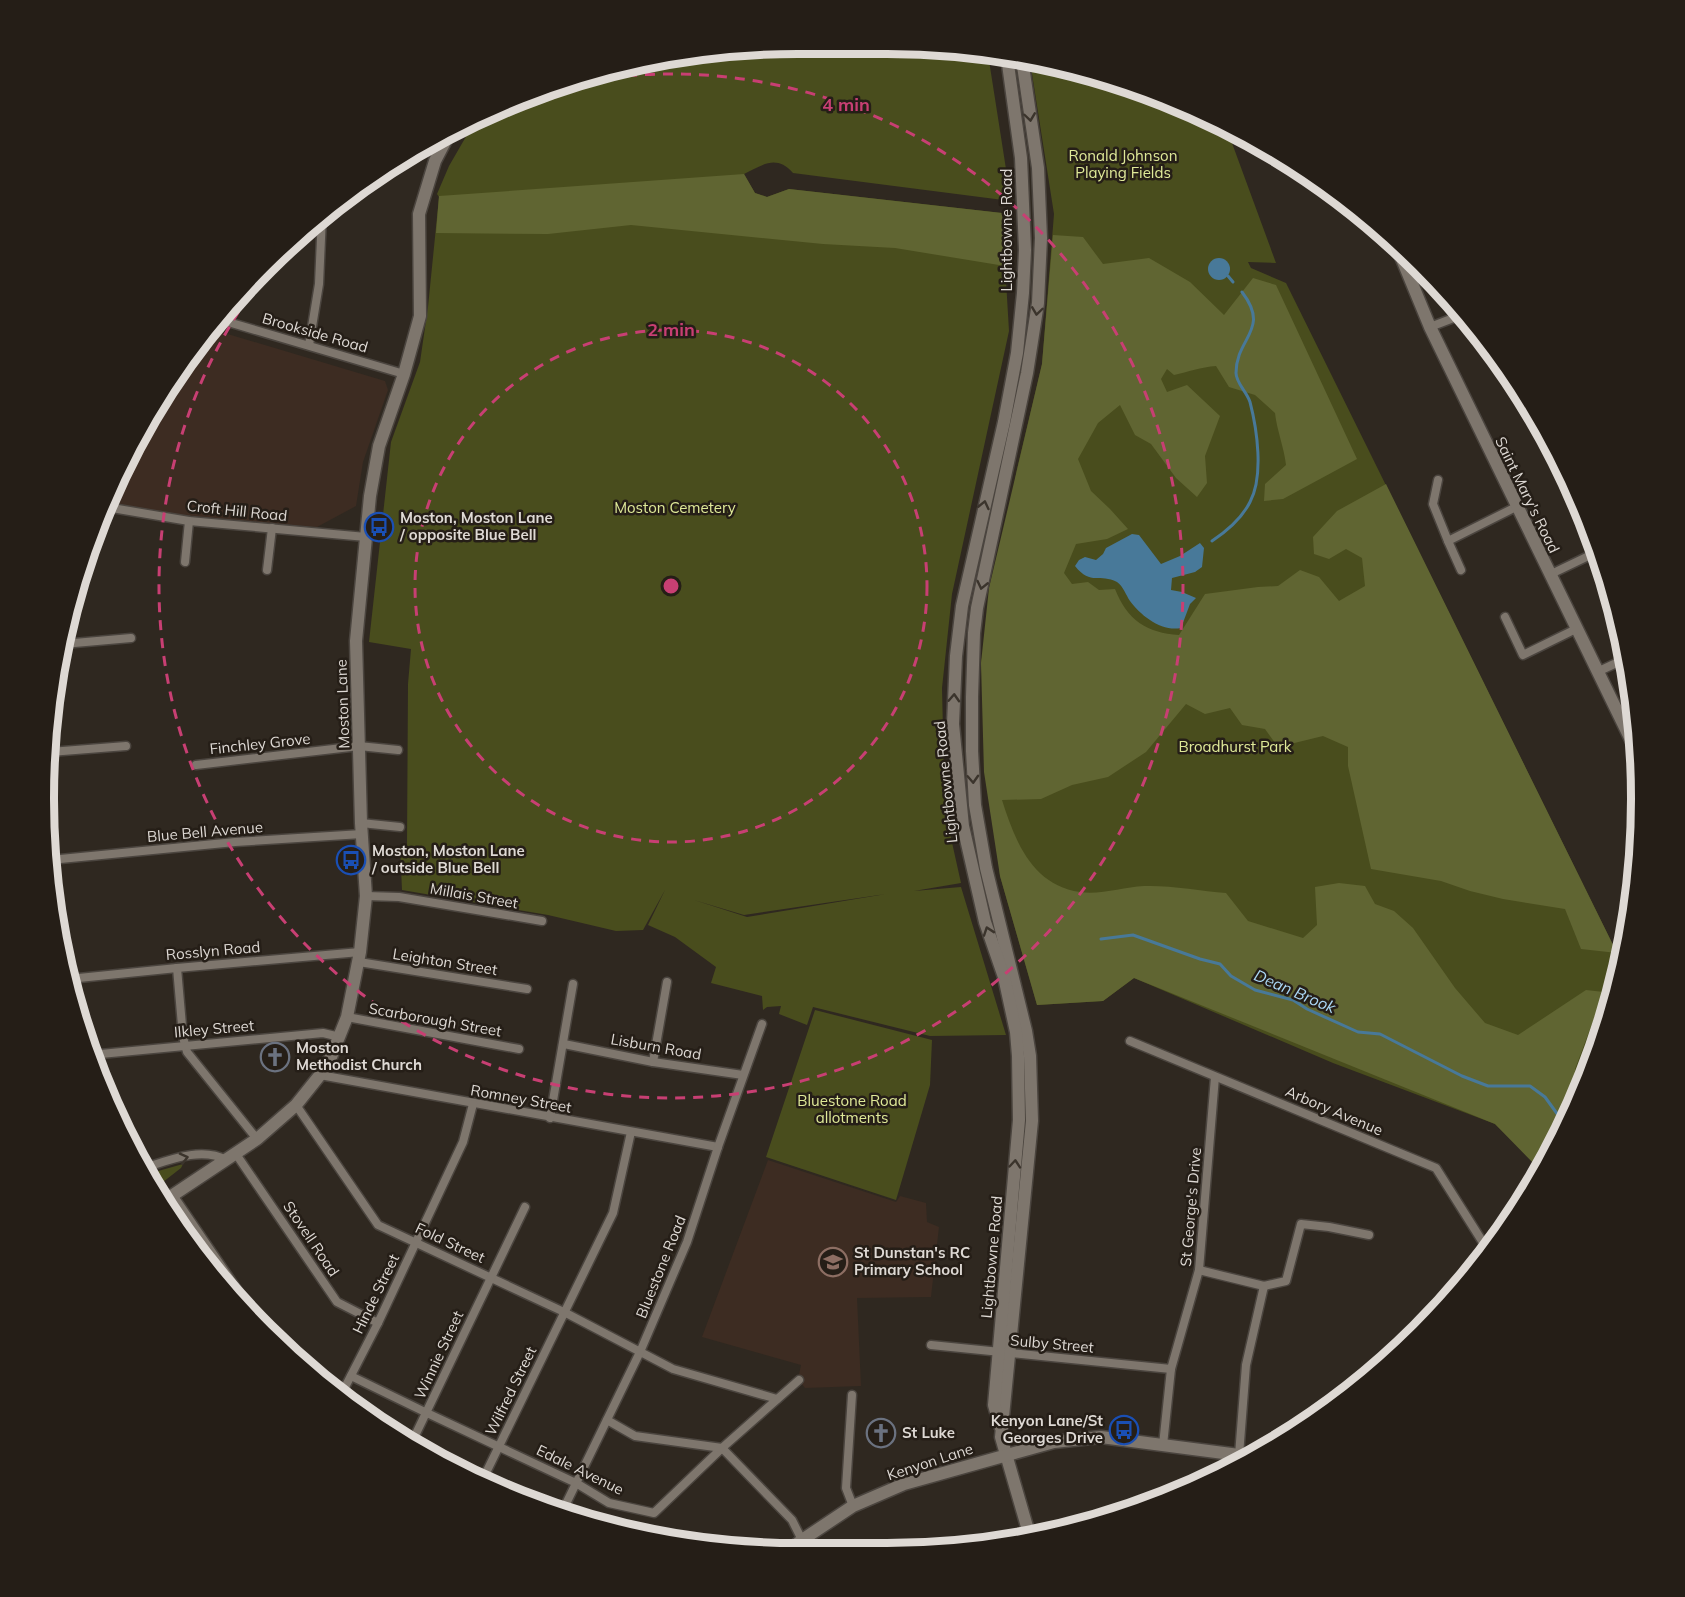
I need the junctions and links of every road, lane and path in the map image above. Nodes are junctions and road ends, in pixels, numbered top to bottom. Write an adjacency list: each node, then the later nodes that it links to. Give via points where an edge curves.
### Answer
1 (1009, 64): 80 (main road, Lightbowne Road, one-way to 1, via 1019,1120 1018,1056 1004,977 985,922 963,826 953,724 962,606 1013,376 1023,293 1021,158)
2 (1023, 67): 80 (main road, Lightbowne Road, one-way to 80, via 1038,168 1038,303 1025,384 977,608 972,708 975,805 1030,1056 1032,1121)
3 (443, 145): 10 (main road, Moston Lane, via 419,214 420,316)
4 (321, 228): 9 (street, via 319,284)
5 (1404, 264): 8 (main road, Saint Mary's Road)
6 (1454, 318): 8 (street)
7 (228, 322): 9 (street, Brookside Road)
8 (1430, 327): 12 (main road, Saint Mary's Road)
9 (309, 345): 10 (street, Brookside Road)
10 (404, 374): 16 (main road, Moston Lane, via 379,446)
11 (1438, 480): 17 (street, via 1432,504)
12 (1516, 507): 17 (street); 22 (main road, Saint Mary's Road)
13 (113, 508): 14 (street, Croft Hill Road)
14 (189, 521): 15 (street, Croft Hill Road); 19 (street)
15 (272, 528): 16 (street, Croft Hill Road); 20 (street)
16 (366, 537): 31 (main road, Moston Lane, via 356,641)
17 (1448, 541): 21 (street)
18 (1590, 555): 22 (street)
19 (185, 562)
20 (267, 570)
21 (1461, 570)
22 (1549, 575): 24 (main road, Saint Mary's Road)
23 (1505, 617): 24 (street, via 1523,655)
24 (1576, 629): 28 (main road, Saint Mary's Road)
25 (130, 639): 26 (street)
26 (70, 643)
27 (1618, 661): 28 (street)
28 (1597, 672): 29 (main road, Saint Mary's Road)
29 (1627, 731)
30 (126, 746): 33 (street)
31 (359, 746): 32 (street, Finchley Grove); 34 (street, Finchley Grove); 36 (main road, Moston Lane)
32 (398, 750)
33 (56, 751)
34 (196, 765)
35 (400, 827): 36 (street, Blue Bell Avenue)
36 (362, 828): 37 (street, Blue Bell Avenue); 38 (main road, Moston Lane)
37 (57, 859)
38 (366, 896): 39 (street, Millais Street, via 399,897); 40 (main road, Moston Lane)
39 (542, 921)
40 (359, 957): 41 (street, Rosslyn Road); 45 (street, Leighton Street); 46 (main road, Moston Lane)
41 (177, 968): 42 (street, Rosslyn Road); 51 (street)
42 (76, 978)
43 (667, 981): 54 (street)
44 (573, 984): 50 (street)
45 (527, 989)
46 (347, 1017): 48 (main road, Moston Lane); 52 (street, Scarborough Street)
47 (762, 1024): 56 (street, Bluestone Road)
48 (340, 1037): 51 (street, Ilkley Street, via 323,1033); 55 (main road, Moston Lane)
49 (1130, 1041): 57 (street, Arbory Avenue)
50 (564, 1044): 54 (street, Lisburn Road); 60 (street)
51 (185, 1045): 53 (street, Ilkley Street); 62 (street)
52 (519, 1049)
53 (100, 1054)
54 (653, 1062): 56 (street, Lisburn Road)
55 (320, 1075): 58 (street, Romney Street); 59 (main road, Moston Lane)
56 (743, 1075): 63 (street, Bluestone Road)
57 (1215, 1077): 72 (street, Arbory Avenue, via 1436,1168); 73 (street, St George's Drive)
58 (473, 1104): 60 (street, Romney Street); 71 (street, Hinde Street, via 463,1142)
59 (296, 1105): 62 (main road, Moston Lane); 71 (street, Fold Street, via 378,1225)
60 (550, 1118): 61 (street, Romney Street)
61 (631, 1132): 63 (street, Romney Street); 76 (street, Wilfred Street, via 613,1213)
62 (257, 1139): 65 (main road, Moston Lane)
63 (718, 1147): 79 (street, Bluestone Road, via 687,1242)
64 (206, 1154): 65 (street); 66 (street, one-way to 64); 67 (street)
65 (231, 1157): 67 (main road, Moston Lane); 77 (street, Stovell Road, via 337,1302)
66 (151, 1166)
67 (210, 1170): 68 (main road, Moston Lane)
68 (170, 1197)
69 (525, 1207): 74 (street, Winnie Street)
70 (1369, 1235): 75 (street, via 1302,1224 1286,1281)
71 (416, 1241): 74 (street, Fold Street); 77 (street, Hinde Street)
72 (1483, 1243)
73 (1199, 1270): 75 (street); 81 (street, St George's Drive)
74 (491, 1278): 76 (street, Fold Street); 87 (street, Winnie Street)
75 (1264, 1287): 94 (street, via 1246,1365)
76 (564, 1312): 79 (street, Fold Street); 91 (street, Wilfred Street)
77 (378, 1323): 82 (street, Hinde Street)
78 (931, 1346): 80 (street, Sulby Street)
79 (640, 1352): 86 (street, Fold Street, via 673,1369); 88 (street, Bluestone Road)
80 (1005, 1353): 81 (street, Sulby Street); 93 (main road, Lightbowne Road)
81 (1171, 1369): 90 (street, St George's Drive)
82 (351, 1376): 84 (street, Hinde Street); 87 (street, Edale Avenue)
83 (800, 1380): 86 (street, Edale Avenue)
84 (344, 1389)
85 (852, 1395): 99 (street, via 846,1488)
86 (777, 1399): 92 (street, Edale Avenue)
87 (427, 1413): 89 (street, Winnie Street); 91 (street, Edale Avenue)
88 (607, 1420): 92 (street, via 635,1436); 97 (street, Bluestone Road)
89 (415, 1436)
90 (1163, 1445): 93 (main road, Kenyon Lane, via 1101,1437 1054,1442); 95 (main road, Kenyon Lane)
91 (499, 1446): 96 (street, Wilfred Street); 97 (street, Edale Avenue)
92 (722, 1448): 97 (street, Edale Avenue, via 654,1513 609,1503); 101 (street, via 792,1520)
93 (1005, 1454): 99 (main road, Kenyon Lane, via 904,1484); 100 (main road, Lightbowne Road)
94 (1239, 1454)
95 (1237, 1455)
96 (486, 1473)
97 (576, 1483): 98 (street, Bluestone Road)
98 (565, 1505)
99 (853, 1506): 101 (main road, Kenyon Lane)
100 (1028, 1530)
101 (802, 1540): 102 (main road, Kenyon Lane)
102 (798, 1543)

